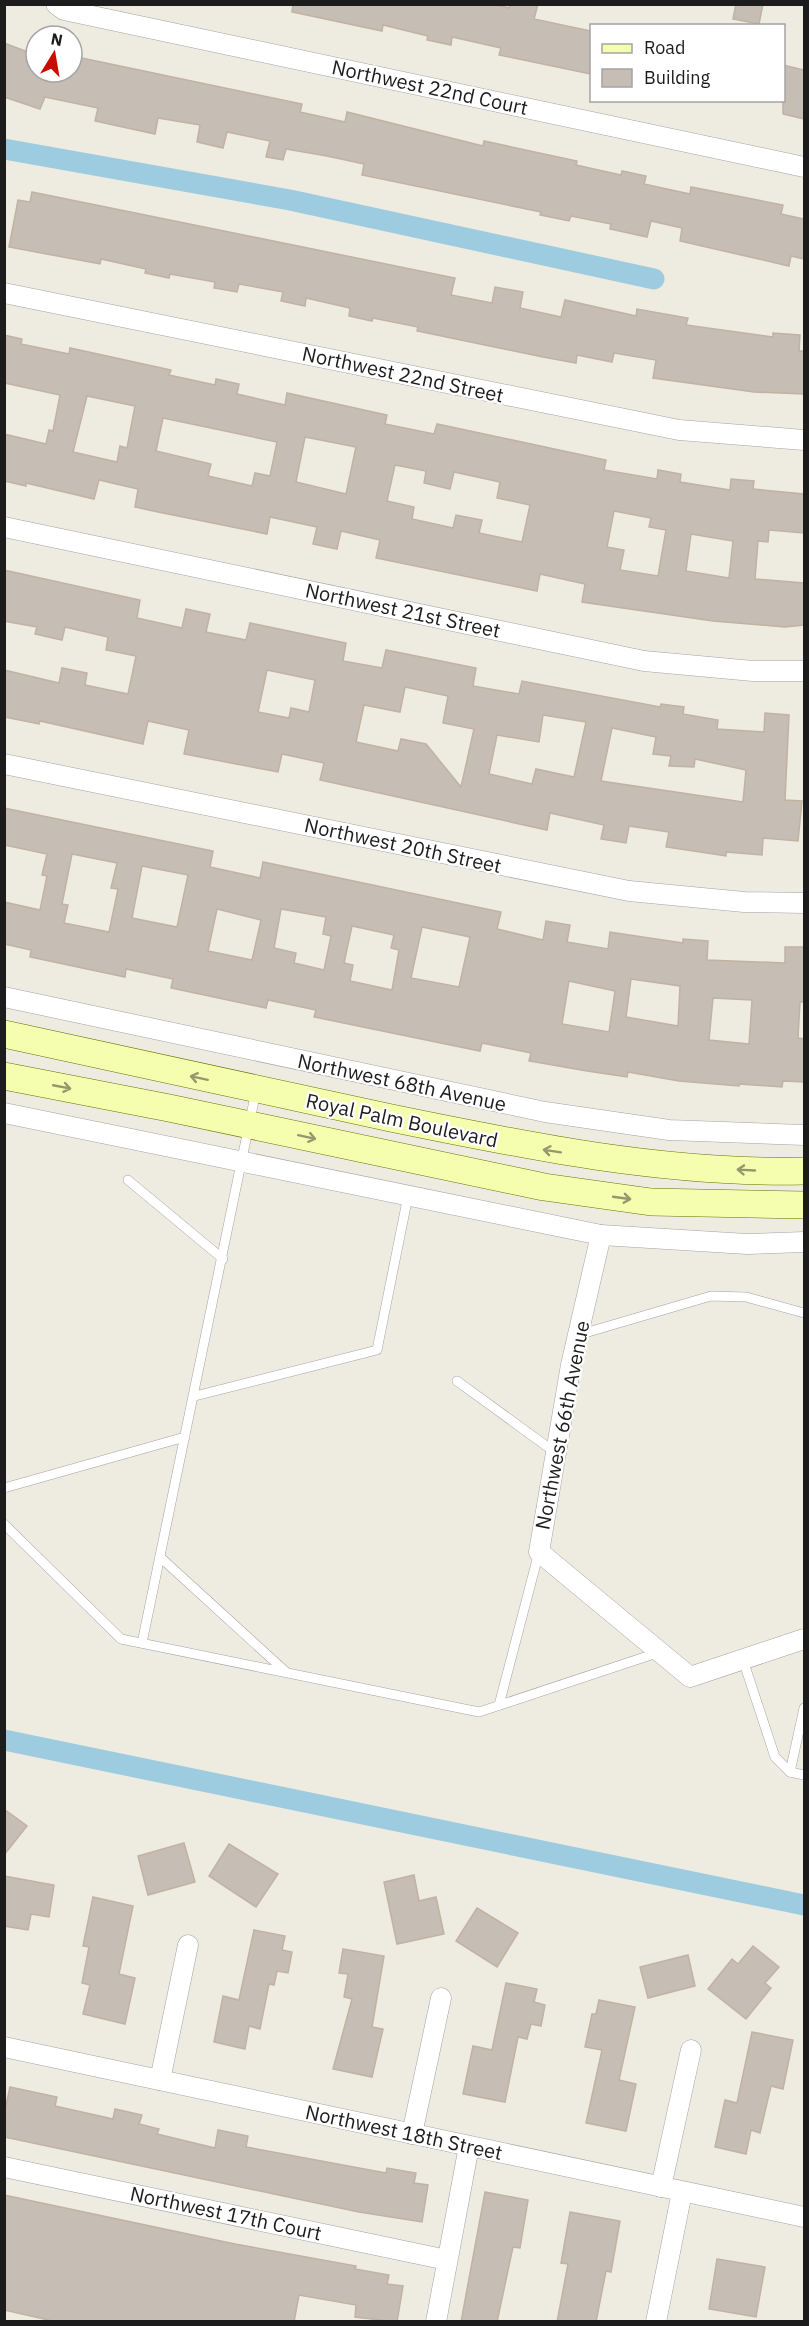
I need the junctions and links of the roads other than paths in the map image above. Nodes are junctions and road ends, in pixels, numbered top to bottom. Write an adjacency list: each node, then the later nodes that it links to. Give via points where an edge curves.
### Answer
1 (56, 4): 2 (street, Northwest 22nd Court, via 64,10)
2 (804, 167)
3 (4, 293): 4 (street, Northwest 22nd Street, via 679,430)
4 (804, 440)
5 (4, 527): 6 (street, Northwest 21st Street, via 644,661 753,671)
6 (804, 671)
7 (4, 764): 8 (street, Northwest 20th Street, via 629,891 744,903)
8 (804, 903)
9 (4, 997): 15 (street, Northwest 68th Avenue, via 545,1112 669,1130)
10 (4, 1034): 12 (main road, Royal Palm Boulevard, one-way to 10)
11 (4, 1076): 14 (main road, Royal Palm Boulevard, one-way to 14)
12 (256, 1090): 14 (lane); 17 (main road, Royal Palm Boulevard, one-way to 12, via 655,1164 548,1150)
13 (4, 1113): 16 (street)
14 (250, 1125): 16 (lane); 20 (main road, Royal Palm Boulevard, one-way to 20, via 544,1187 651,1202)
15 (804, 1135)
16 (243, 1162): 19 (street); 23 (lane)
17 (804, 1171)
18 (128, 1180): 23 (lane)
19 (408, 1196): 21 (street); 27 (lane, via 377,1350)
20 (804, 1205)
21 (600, 1235): 22 (street, via 747,1244); 25 (street, Northwest 66th Avenue)
22 (804, 1242)
23 (223, 1259): 27 (lane)
24 (804, 1313): 25 (lane, via 746,1298 711,1296)
25 (578, 1335): 29 (street, Northwest 66th Avenue)
26 (457, 1381): 29 (lane)
27 (195, 1396): 28 (lane)
28 (185, 1437): 30 (lane); 33 (lane)
29 (556, 1453): 32 (street, Northwest 66th Avenue)
30 (4, 1488)
31 (4, 1524): 35 (lane, via 121,1639)
32 (539, 1552): 36 (street, Northwest 66th Avenue); 39 (lane)
33 (160, 1557): 35 (lane); 38 (lane)
34 (804, 1639): 37 (street, Northwest 66th Avenue)
35 (142, 1643): 38 (lane)
36 (660, 1652): 37 (street, Northwest 66th Avenue, via 690,1677); 39 (lane)
37 (742, 1660): 41 (lane, via 775,1757)
38 (286, 1672): 39 (lane, via 479,1712)
39 (499, 1705)
40 (804, 1708): 41 (lane)
41 (790, 1772): 42 (lane)
42 (804, 1775)
43 (188, 1945): 47 (street)
44 (441, 1998): 48 (street)
45 (4, 2047): 47 (street, Northwest 18th Street)
46 (691, 2050): 51 (street)
47 (160, 2080): 48 (street, Northwest 18th Street)
48 (412, 2134): 49 (street, Northwest 18th Street)
49 (469, 2146): 51 (street, Northwest 18th Street); 54 (street)
50 (4, 2167): 54 (street, Northwest 17th Court)
51 (661, 2187): 52 (street, Northwest 18th Street)
52 (682, 2192): 53 (street, Northwest 18th Street); 56 (street)
53 (804, 2217)
54 (447, 2260): 55 (street)
55 (436, 2322)
56 (657, 2322)

